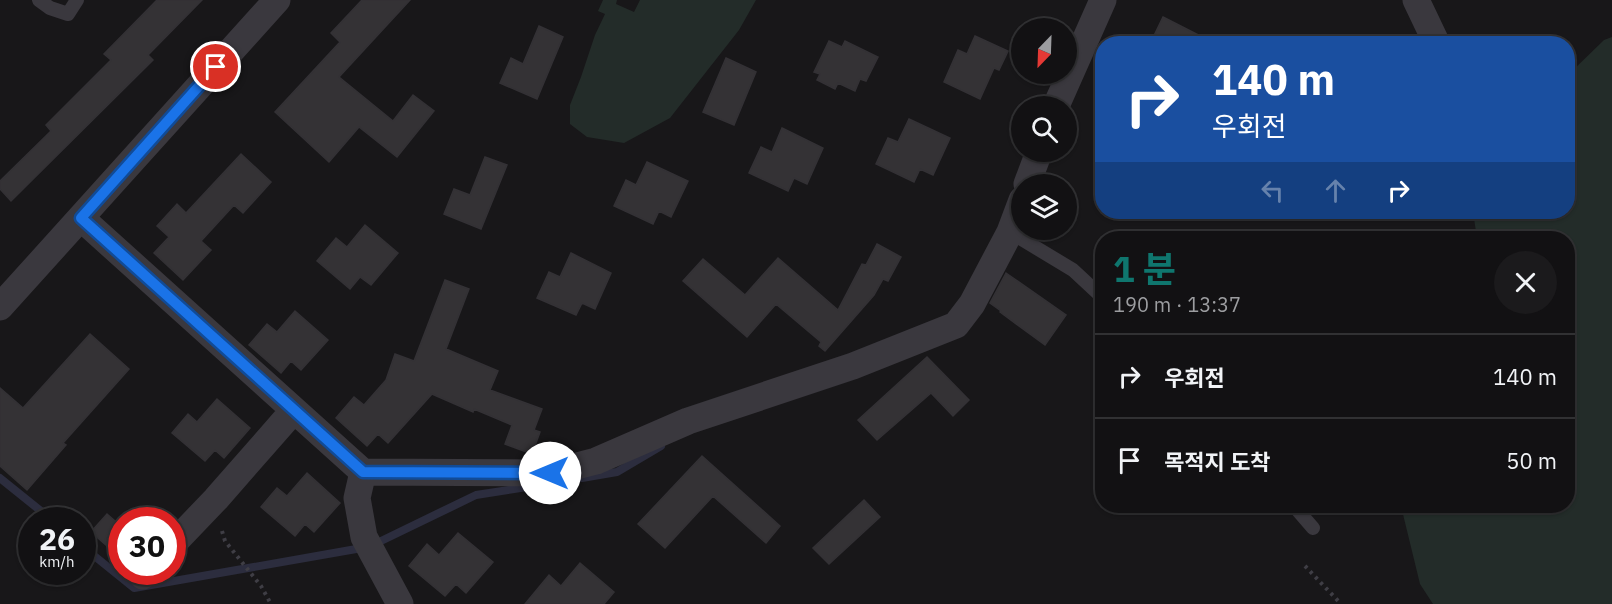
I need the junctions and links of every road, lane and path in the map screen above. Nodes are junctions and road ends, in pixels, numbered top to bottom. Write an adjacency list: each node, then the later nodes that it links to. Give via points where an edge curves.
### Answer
1 (39, 0): 2 (lane, via 68,14)
2 (77, 0)
3 (276, 0): 8 (street)
4 (1103, 0): 7 (street)
5 (1416, 0): 6 (street)
6 (1433, 36)
7 (1060, 96)
8 (81, 218): 11 (street); 12 (street)
9 (1010, 232): 10 (lane, via 1073,270); 13 (street, via 972,304 956,325 853,366 688,421 596,461 550,473)
10 (1095, 290)
11 (0, 306)
12 (294, 410): 13 (street); 14 (street)
13 (363, 472): 20 (street, via 357,498 364,537)
14 (216, 499): 17 (street); 19 (path, via 225,541)
15 (1300, 513): 16 (lane)
16 (1314, 528)
17 (186, 530)
18 (1305, 566): 21 (path)
19 (271, 604)
20 (400, 604)
21 (1341, 604)

